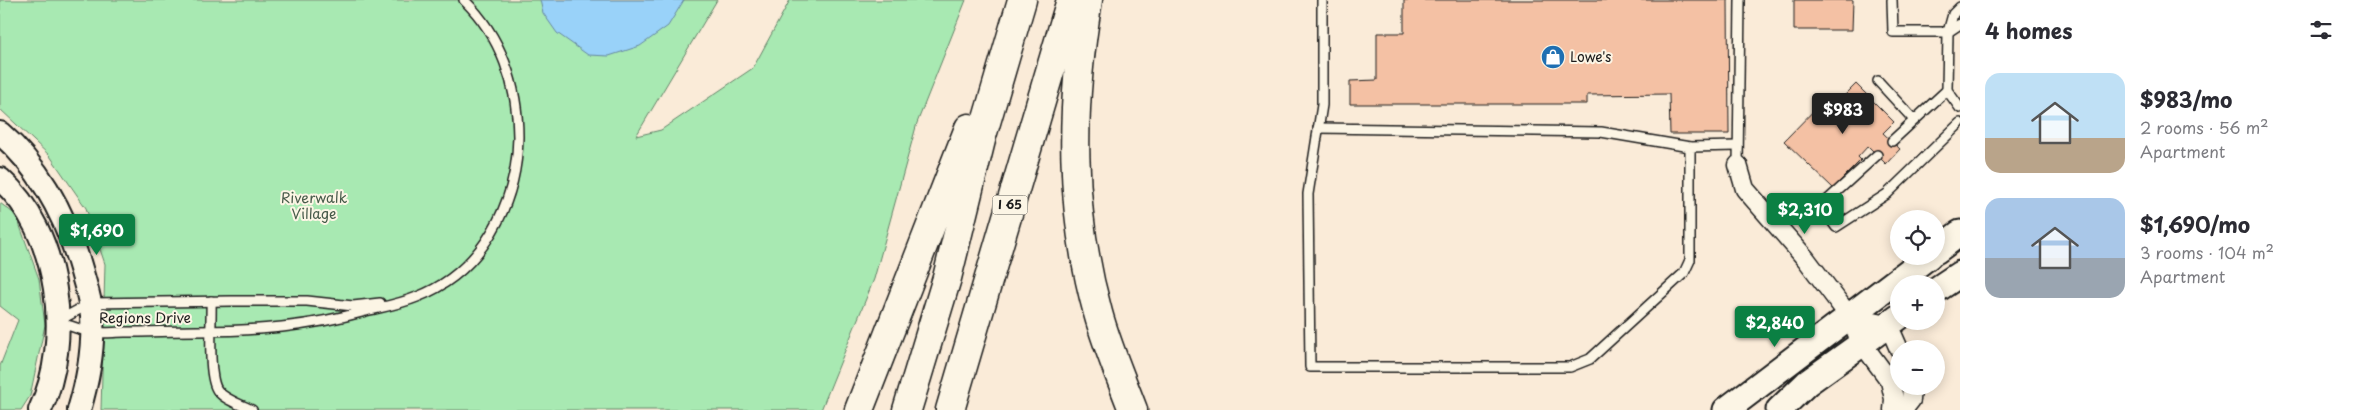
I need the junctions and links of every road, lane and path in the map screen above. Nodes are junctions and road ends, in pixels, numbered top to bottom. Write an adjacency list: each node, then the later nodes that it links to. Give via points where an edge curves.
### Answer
1 (464, 0): 30 (lane, Regions Drive, via 490,31 507,68 518,128 514,176 495,227 468,262 442,284)
2 (1071, 0): 45 (highway, I 65)
3 (1088, 0): 46 (highway, via 1074,116 1073,145 1080,230 1098,314)
4 (1322, 0): 16 (lane, via 1322,105)
5 (1740, 0): 19 (lane)
6 (1892, 0): 10 (lane, via 1893,32)
7 (1960, 7): 10 (lane, via 1953,14)
8 (1019, 11): 43 (highway); 44 (highway, via 982,136 947,278)
9 (1960, 24): 10 (lane)
10 (1948, 32): 12 (lane)
11 (1878, 81): 14 (lane)
12 (1946, 90): 13 (lane); 14 (lane)
13 (1960, 108)
14 (1914, 120): 18 (lane)
15 (1960, 122): 21 (lane, via 1887,194 1836,227 1821,206)
16 (1318, 128): 20 (lane, via 1601,132); 20 (lane, via 1308,194 1310,367 1570,367 1590,359 1684,273 1690,260)
17 (0, 133): 31 (street, via 32,166 54,201 77,253)
18 (1892, 141)
19 (1738, 146): 20 (lane); 22 (lane)
20 (1690, 147)
21 (1877, 155)
22 (1738, 164): 32 (street, via 1745,189 1806,259)
23 (0, 179): 34 (street, via 22,203 33,223 56,292)
24 (1960, 233): 25 (main road)
25 (1945, 244)
26 (1917, 265): 32 (main road)
27 (1960, 274): 28 (main road)
28 (1945, 284)
29 (211, 301): 30 (lane, Regions Drive, via 353,306); 31 (lane, Regions Drive); 36 (lane, Regions Drive)
30 (404, 302): 36 (lane, Regions Drive, via 311,324 252,331)
31 (90, 303): 34 (lane, Regions Drive); 37 (street)
32 (1849, 316): 33 (street); 38 (street); 47 (main road)
33 (1890, 320)
34 (58, 322): 37 (lane, Regions Drive); 40 (street, via 54,365)
35 (1890, 322): 38 (main road)
36 (212, 331): 37 (lane, Regions Drive); 42 (lane, Regions Drive, via 215,387 223,396)
37 (91, 332): 41 (street, via 88,374)
38 (1861, 342): 48 (main road, via 1807,383); 49 (street, via 1890,381)
39 (1911, 395): 50 (street)
40 (40, 410)
41 (79, 410)
42 (252, 410)
43 (859, 410)
44 (907, 410)
45 (950, 410)
46 (1133, 410)
47 (1726, 410)
48 (1779, 410)
49 (1893, 410)
50 (1903, 410)

